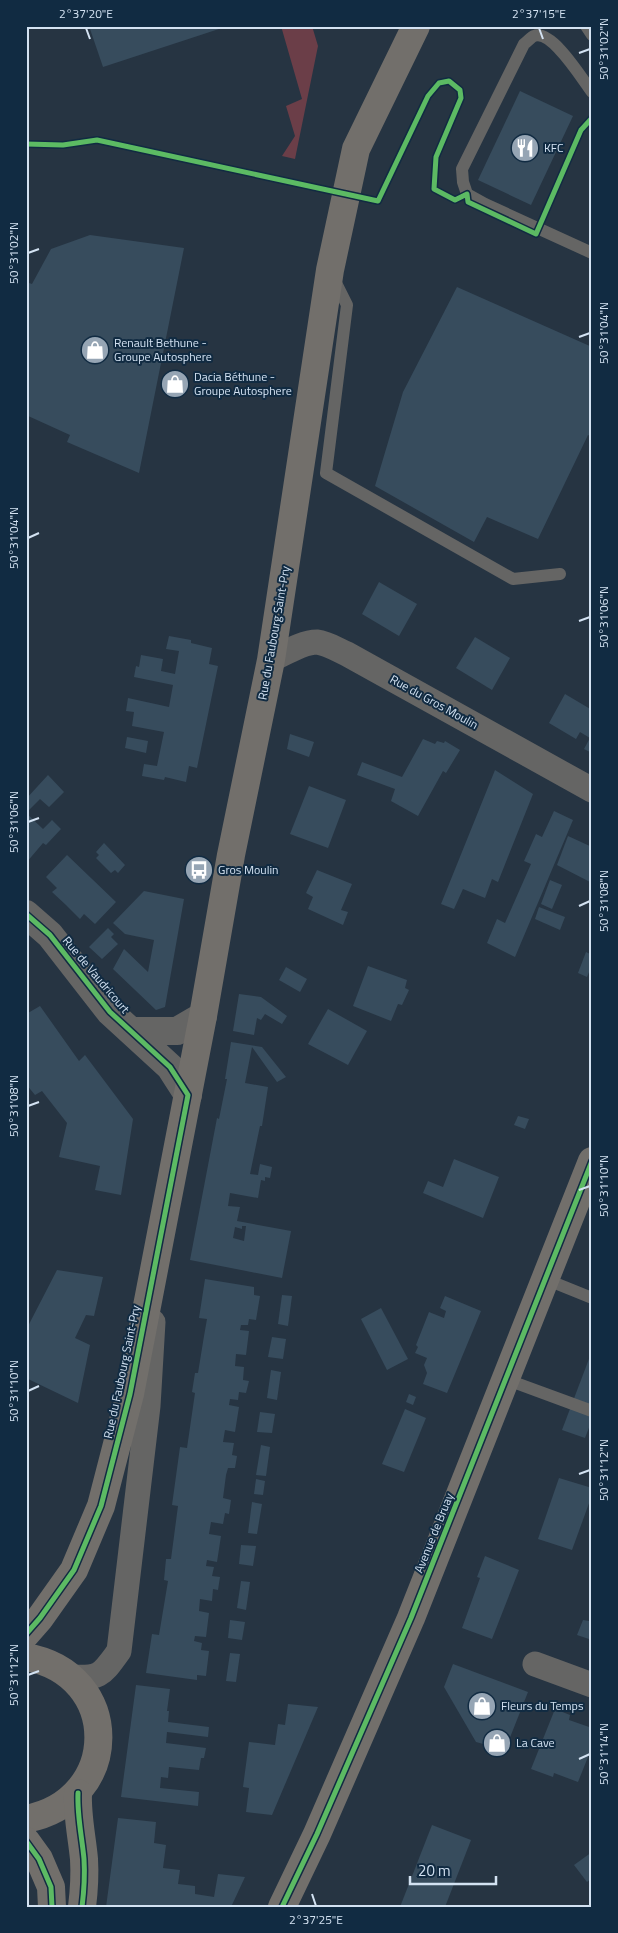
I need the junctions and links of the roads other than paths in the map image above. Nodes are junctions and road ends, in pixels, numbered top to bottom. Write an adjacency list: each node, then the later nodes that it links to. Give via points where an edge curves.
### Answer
1 (416, 26): 6 (main road, Rue du Faubourg Saint-Pry, via 356,149)
2 (586, 26): 3 (lane)
3 (592, 35)
4 (592, 92): 5 (lane, via 555,43 544,36 534,36 524,44 462,169 467,194)
5 (592, 253)
6 (330, 270): 7 (lane, via 347,305 326,473 513,579); 8 (main road, Rue du Faubourg Saint-Pry)
7 (560, 574)
8 (271, 660): 9 (street, Rue du Gros Moulin, via 308,644 323,643); 11 (main road, Rue du Faubourg Saint-Pry, via 231,855)
9 (592, 790)
10 (26, 914): 12 (street, Rue de Vaudricourt, via 50,935 110,1012)
11 (203, 1016): 12 (street, Rue de Vaudricourt, via 177,1031); 13 (main road, Rue du Faubourg Saint-Pry)
12 (132, 1031): 13 (street, Rue de Vaudricourt, via 170,1067)
13 (188, 1095): 15 (main road, Rue du Faubourg Saint-Pry)
14 (592, 1161): 16 (main road, Avenue de Bruay)
15 (158, 1250): 20 (main road, Rue du Faubourg Saint-Pry, via 130,1394 101,1506 74,1570); 23 (street, Rue du Faubourg Saint-Pry, via 148,1406 119,1651 104,1672 90,1678)
16 (545, 1279): 17 (lane); 18 (main road, Avenue de Bruay)
17 (592, 1298)
18 (505, 1379): 19 (lane); 30 (main road, Avenue de Bruay, via 411,1618)
19 (592, 1411)
20 (26, 1634)
21 (26, 1657): 23 (main road, via 57,1667)
22 (535, 1664): 24 (street)
23 (71, 1677): 25 (main road, via 93,1706 98,1733 96,1761)
24 (592, 1685)
25 (78, 1793): 26 (main road, via 46,1815); 29 (main road, via 77,1810 84,1858)
26 (26, 1819)
27 (26, 1841): 28 (main road, via 39,1859 51,1887)
28 (52, 1907)
29 (82, 1907)
30 (282, 1907)

